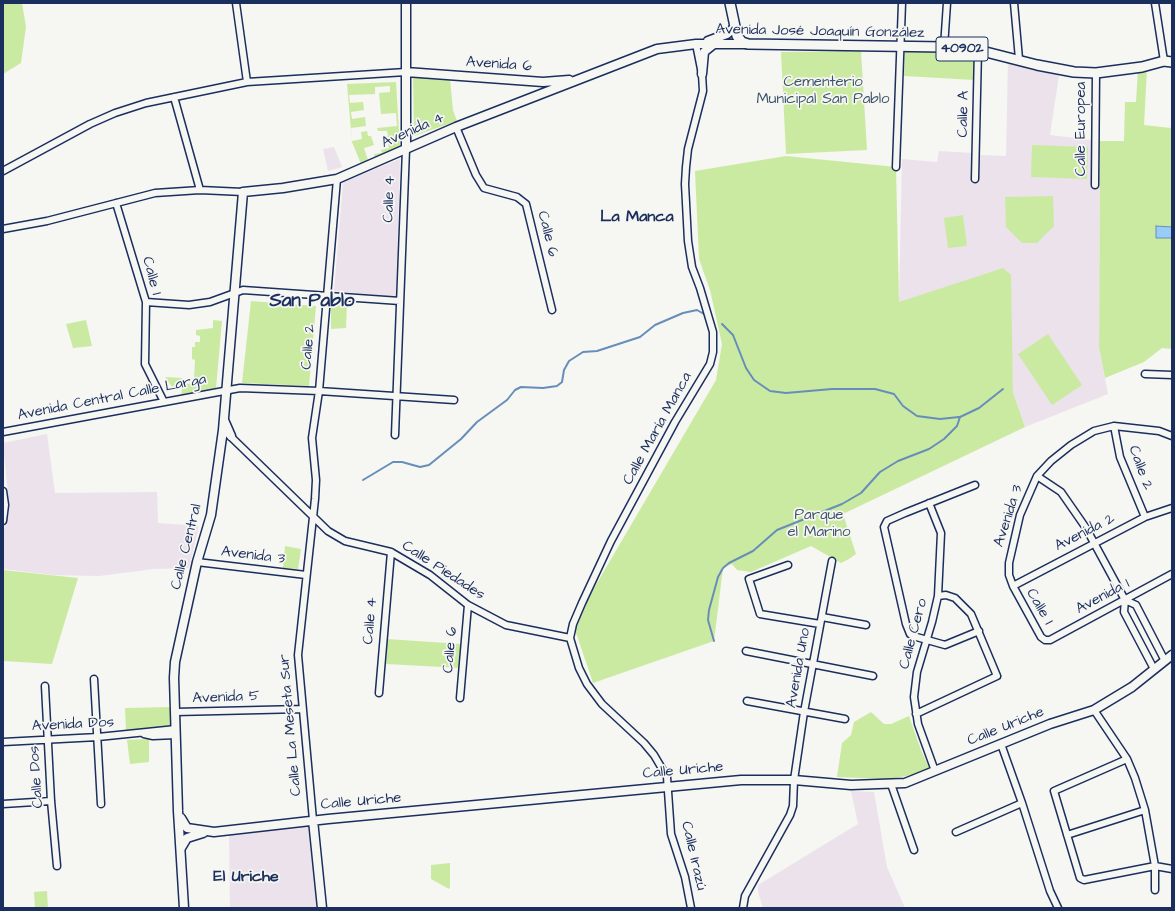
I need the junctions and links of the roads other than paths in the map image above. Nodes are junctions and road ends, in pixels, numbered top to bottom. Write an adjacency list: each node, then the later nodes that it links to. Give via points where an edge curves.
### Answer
1 (236, 3): 21 (street)
2 (406, 3): 17 (main road, Calle 4)
3 (730, 3): 8 (main road)
4 (902, 3): 13 (street)
5 (947, 3): 12 (street)
6 (1014, 3): 15 (street)
7 (1155, 3): 16 (street)
8 (734, 28): 9 (main road, via 716,39); 11 (main road, via 742,42)
9 (696, 44): 10 (main road, Avenida José Joaquín González / 40902); 19 (street, Calle María Manca); 20 (main road, Avenida José Joaquín González / 40902, via 657,49)
10 (714, 44): 11 (main road, Avenida José Joaquín González / 40902); 19 (main road, via 704,52)
11 (748, 44): 13 (main road, Avenida José Joaquín González / 40902)
12 (944, 47): 13 (main road, Avenida José Joaquín González / 40902); 14 (main road, Avenida José Joaquín González / 40902)
13 (899, 48): 27 (street)
14 (978, 50): 15 (main road, Avenida José Joaquín González / 40902); 30 (street, Calle A)
15 (1018, 59): 18 (main road, Avenida José Joaquín González / 40902, via 1067,70)
16 (1168, 62): 18 (main road, Avenida José Joaquín González / 40902)
17 (406, 72): 21 (street); 22 (main road, Avenida 6 / 40902); 26 (main road, Calle 4)
18 (1096, 73): 31 (street, Calle Europea)
19 (702, 74): 78 (street, Calle María Manca, via 703,91 688,149 685,184 692,267 713,332 712,358 611,541 573,624)
20 (589, 76): 22 (main road, Avenida 6 / 40902); 24 (main road, Avenida 4)
21 (247, 82): 23 (street)
22 (542, 82): 24 (main road, via 543,89)
23 (174, 97): 28 (street, via 136,106 102,119 60,138); 32 (street)
24 (521, 101): 25 (main road, Avenida 4)
25 (456, 127): 26 (main road, Avenida 4); 40 (street, Calle 6, via 484,188 517,196 526,204)
26 (406, 149): 29 (main road, Avenida 4); 38 (street, Calle 4)
27 (896, 167)
28 (3, 171)
29 (337, 179): 33 (main road, Avenida 4); 37 (street, Calle 2)
30 (975, 179)
31 (1095, 185)
32 (200, 190): 33 (street); 34 (street, via 155,194)
33 (243, 192): 36 (main road, Calle Central)
34 (116, 203): 35 (street); 39 (street, Calle 1)
35 (3, 229)
36 (234, 293): 37 (street, via 243,290); 39 (street, via 210,302 189,305); 43 (main road, Calle Central)
37 (327, 295): 38 (street); 44 (street, Calle 2)
38 (400, 301): 45 (street, Calle 4)
39 (146, 302): 47 (street, Calle 1, via 146,364)
40 (552, 310)
41 (1145, 374): 42 (street)
42 (1172, 375)
43 (227, 390): 44 (street, Avenida Central Calle Larga, via 240,388); 47 (street, Avenida Central Calle Larga); 48 (main road, Calle Central)
44 (319, 391): 45 (street, Avenida Central Calle Larga); 60 (street, Calle 2, via 312,438 316,480)
45 (396, 395): 46 (street, Avenida Central Calle Larga); 52 (street, Calle 4)
46 (454, 400)
47 (164, 402): 51 (street, Avenida Central Calle Larga)
48 (224, 419): 50 (main road, Calle Central); 53 (main road)
49 (1114, 426): 54 (street, via 1160,431); 55 (street, Avenida 3, via 1094,431 1071,445); 61 (street, Calle 2, via 1120,457)
50 (223, 430): 53 (street, Calle Piedades); 66 (main road, Calle Central, via 211,515)
51 (3, 432)
52 (395, 435)
53 (231, 436): 60 (street, Calle Piedades)
54 (1172, 436)
55 (1037, 476): 63 (street, via 1061,492); 70 (street, Avenida 3, via 1025,502 1012,549 1009,575)
56 (975, 485): 58 (street)
57 (3, 491): 62 (street)
58 (929, 503): 71 (street, Calle Cero, via 941,533); 79 (street, via 885,523 884,527 908,630 913,636)
59 (1172, 508): 61 (street, Avenida 2)
60 (312, 516): 64 (street, Calle Piedades, via 328,531 345,541); 69 (street, Calle La Meseta Sur)
61 (1145, 517): 63 (street, Avenida 2)
62 (3, 521)
63 (1094, 543): 70 (street, Avenida 2); 72 (street)
64 (391, 552): 73 (street, Calle Piedades, via 430,575); 89 (street, Calle 4)
65 (832, 561): 74 (street, Avenida Uno)
66 (197, 562): 69 (street, Avenida 3); 94 (main road, Calle Central, via 177,647 174,678)
67 (788, 565): 75 (street, via 749,579 760,614)
68 (1172, 574): 72 (street, Avenida 1)
69 (306, 576): 92 (street, Calle La Meseta Sur, via 298,655)
70 (1013, 586): 80 (street, Calle 1)
71 (938, 596): 77 (street, via 951,596 966,608); 79 (street, Calle Cero)
72 (1125, 600): 80 (street, Avenida 1, via 1050,640); 83 (street, via 1136,605); 85 (street, via 1124,612)
73 (468, 605): 78 (street, Calle Piedades, via 506,625); 90 (street, Calle 6)
74 (822, 618): 75 (street, Avenida Uno); 76 (street)
75 (820, 624): 84 (street, Avenida Uno)
76 (866, 625)
77 (979, 631): 79 (street, via 949,645); 96 (street, via 997,676)
78 (570, 638): 107 (street, via 587,684 602,704 654,755 667,777)
79 (927, 640): 96 (street, Calle Cero, via 917,672)
80 (1045, 640)
81 (746, 651): 84 (street)
82 (1172, 655): 83 (main road, Calle Uriche)
83 (1165, 661): 85 (main road, Calle Uriche)
84 (812, 664): 86 (street); 95 (street, Avenida Uno)
85 (1154, 669): 93 (main road, Calle Uriche, via 1132,687)
86 (873, 676)
87 (94, 679): 99 (street)
88 (45, 686): 100 (street, Calle Dos)
89 (380, 693)
90 (460, 698)
91 (747, 701): 95 (street)
92 (302, 708): 94 (street, Avenida 5); 114 (street, Calle La Meseta Sur)
93 (1094, 710): 102 (main road, Calle Uriche); 103 (street)
94 (175, 712): 98 (main road, Calle Central)
95 (804, 712): 97 (street); 105 (street, Avenida Uno)
96 (916, 714): 104 (street, Calle Cero, via 920,734)
97 (846, 719)
98 (176, 732): 99 (street, Avenida Dos, via 153,736 144,734); 113 (main road, Calle Central)
99 (98, 737): 100 (street, Avenida Dos); 111 (street)
100 (47, 740): 101 (street, Avenida Dos); 108 (street, Calle Dos)
101 (3, 742)
102 (1001, 744): 104 (main road, Calle Uriche); 109 (street)
103 (1126, 759): 112 (street); 119 (street, via 1055,790 1053,793)
104 (935, 771): 106 (main road, Calle Uriche, via 905,783)
105 (794, 780): 106 (main road, Calle Uriche, via 835,785); 107 (main road, Calle Uriche, via 760,779); 129 (street, Avenida Uno, via 790,815 745,896)
106 (891, 784): 121 (street)
107 (668, 786): 114 (main road, Calle Uriche); 128 (street, Calle Irazú, via 671,834 686,877)
108 (51, 802): 110 (street); 122 (street, Calle Dos)
109 (1022, 803): 118 (street); 130 (street, via 1050,891)
110 (3, 804)
111 (101, 804)
112 (1145, 810): 119 (street); 123 (street)
113 (178, 811): 117 (main road, Calle Uriche, via 187,828); 120 (main road, Calle Central)
114 (313, 820): 115 (main road, Calle Uriche); 116 (main road, Calle La Meseta Sur)
115 (302, 822): 116 (main road, via 312,825); 117 (main road, Calle Uriche)
116 (315, 831): 127 (main road, Calle La Meseta Sur)
117 (214, 832): 120 (main road, via 187,838)
118 (956, 832)
119 (1067, 835): 123 (street, via 1080,878 1084,880)
120 (181, 849): 126 (main road, Calle Central)
121 (914, 850)
122 (57, 866)
123 (1155, 866): 124 (street); 125 (street)
124 (1172, 869)
125 (1154, 890)
126 (184, 908)
127 (322, 908)
128 (691, 908)
129 (742, 908)
130 (1058, 908)

